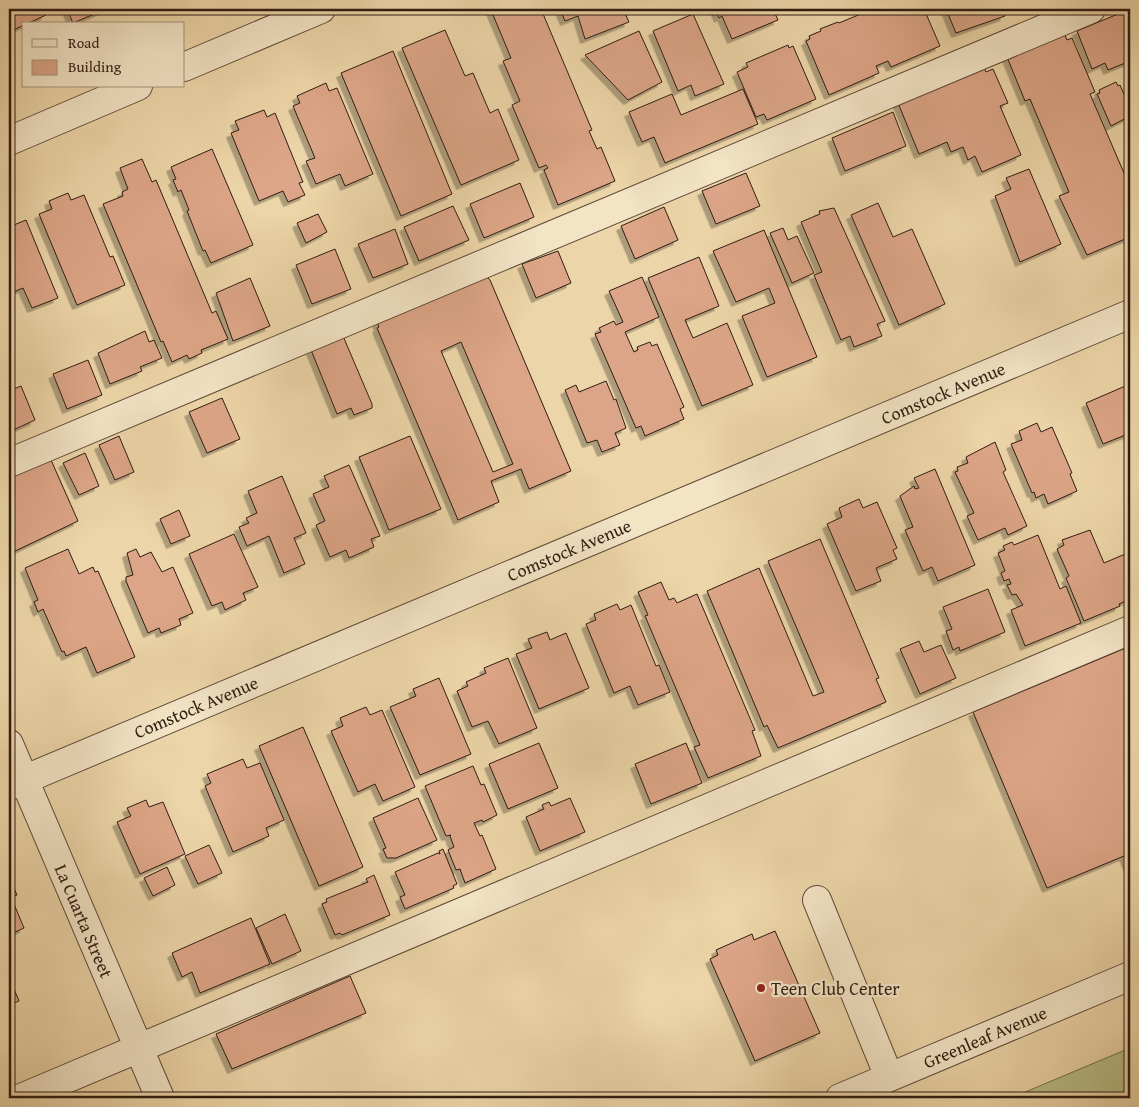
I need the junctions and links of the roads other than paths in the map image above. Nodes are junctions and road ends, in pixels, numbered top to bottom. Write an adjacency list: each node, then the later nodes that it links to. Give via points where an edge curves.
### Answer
1 (321, 9): 3 (street)
2 (1091, 9): 7 (street)
3 (185, 67)
4 (133, 88): 5 (street)
5 (9, 141)
6 (1130, 314): 10 (street, Comstock Avenue)
7 (9, 464)
8 (1130, 630): 13 (street)
9 (9, 744): 10 (street, La Cuarta Street)
10 (16, 783): 13 (street, La Cuarta Street)
11 (816, 900): 14 (street)
12 (1130, 976): 14 (street, Greenleaf Avenue)
13 (138, 1049): 15 (street); 16 (street, La Cuarta Street)
14 (889, 1077): 17 (street, Greenleaf Avenue)
15 (21, 1098)
16 (160, 1098)
17 (840, 1098)

